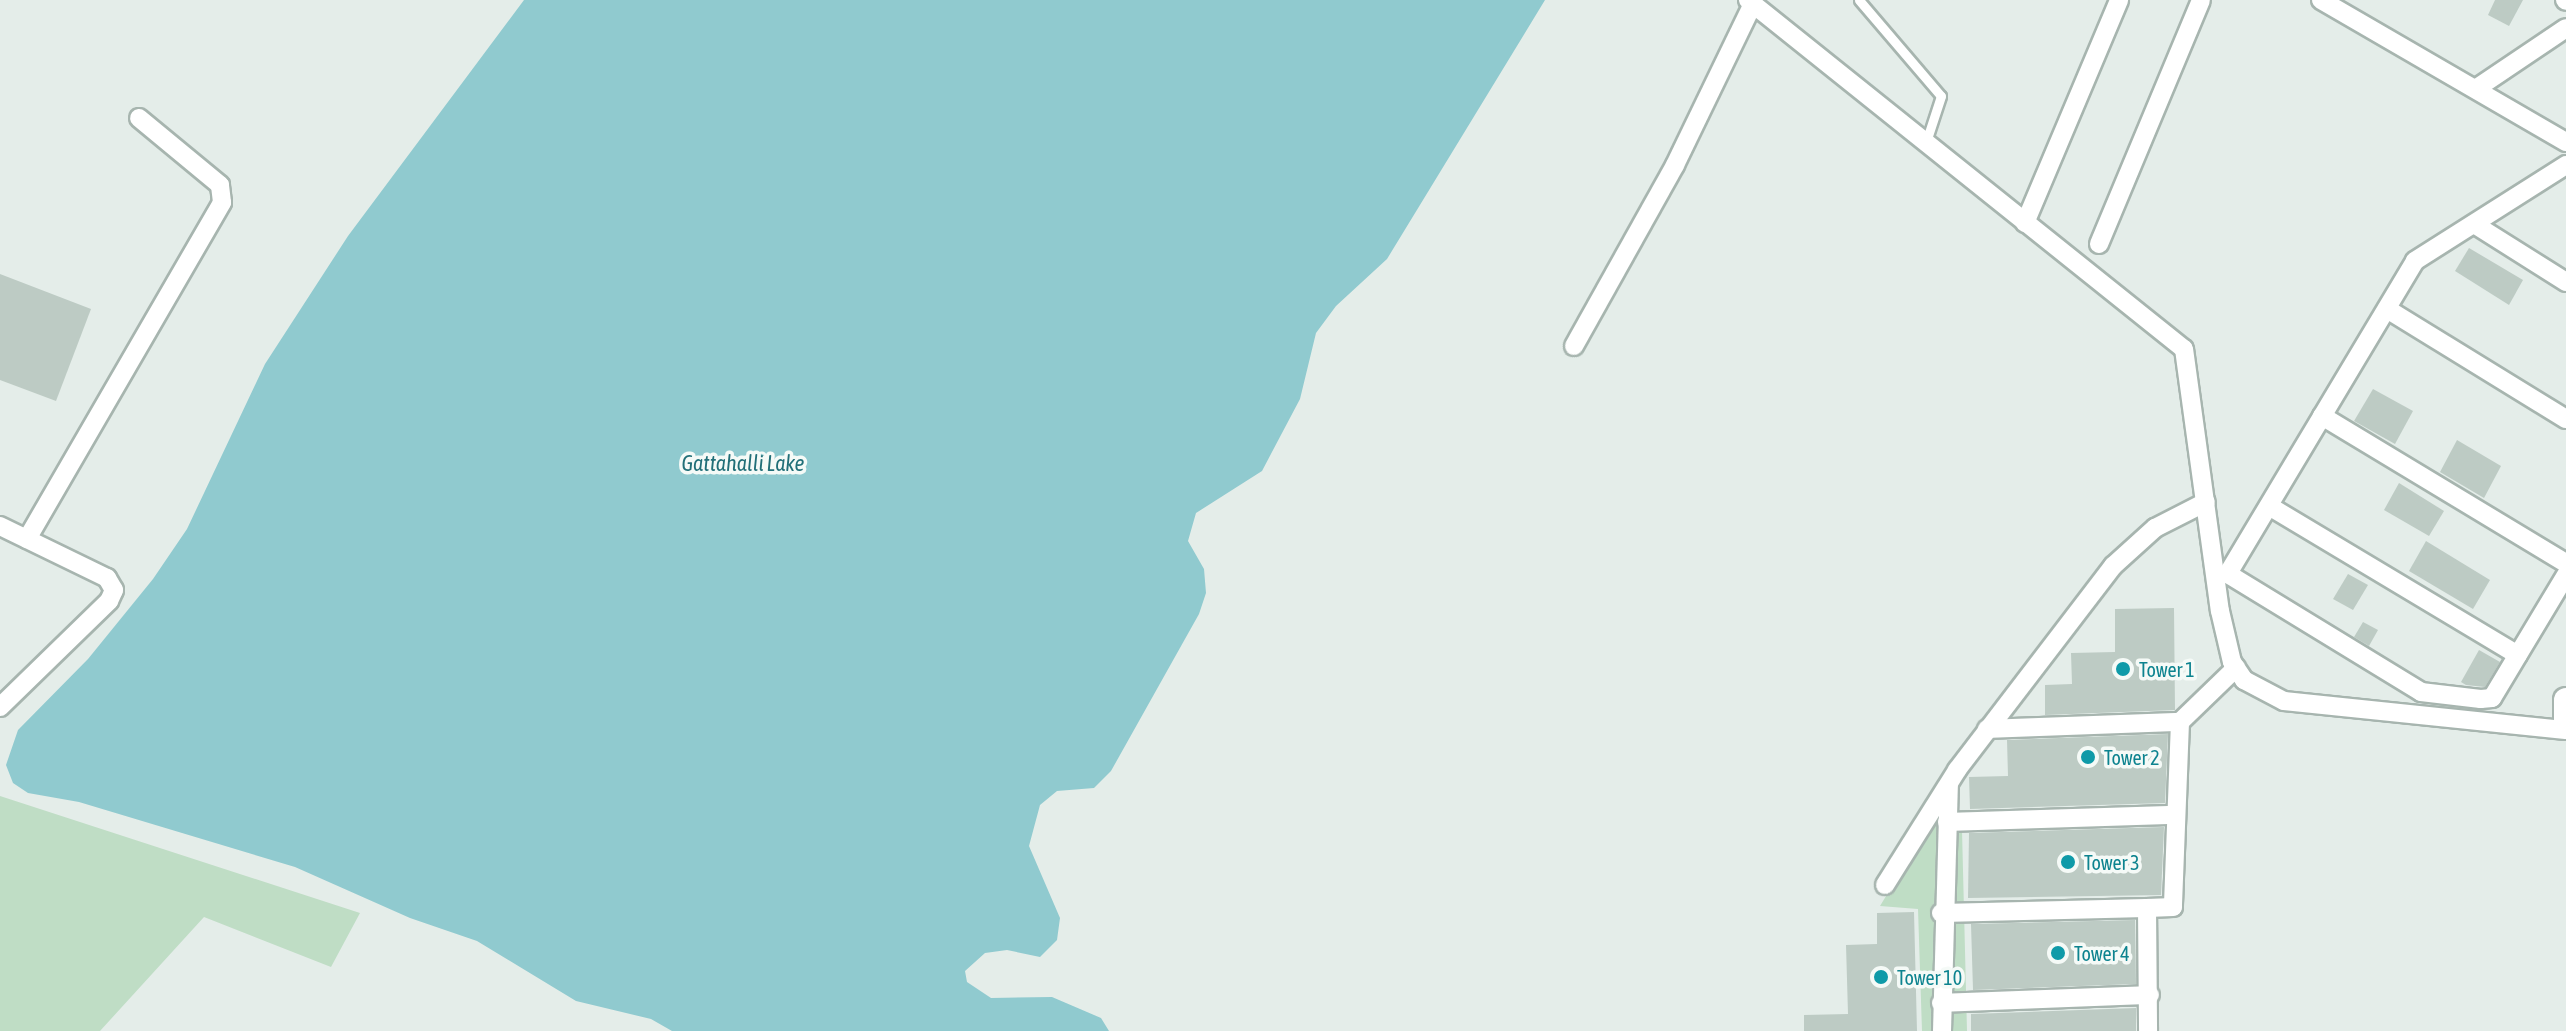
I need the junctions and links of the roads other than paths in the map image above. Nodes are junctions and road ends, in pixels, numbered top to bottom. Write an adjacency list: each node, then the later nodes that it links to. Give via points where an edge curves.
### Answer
1 (1859, 0): 10 (lane, via 1941,96)
2 (2119, 0): 12 (street)
3 (2201, 0): 14 (street)
4 (2321, 0): 7 (street)
5 (1751, 2): 10 (street); 17 (street, via 1675,165)
6 (2566, 28): 7 (street)
7 (2477, 88): 9 (street)
8 (139, 118): 23 (street, via 220,185 222,202)
9 (2566, 142)
10 (1924, 145): 12 (street)
11 (2566, 165): 13 (street)
12 (2025, 223): 20 (street, via 2188,355)
13 (2474, 224): 15 (street); 16 (street, via 2415,261)
14 (2099, 244)
15 (2566, 282)
16 (2387, 309): 18 (street); 19 (street)
17 (1574, 346)
18 (2322, 416): 21 (street); 24 (street)
19 (2566, 419)
20 (2206, 502): 27 (street, via 2220,611); 32 (street, via 2168,521 2113,566)
21 (2269, 506): 26 (street); 26 (street, via 2229,569 2230,579 2421,692 2491,698)
22 (0, 526): 23 (street)
23 (27, 539): 29 (street, via 107,578 114,590 109,601)
24 (2566, 563)
25 (2566, 575): 26 (street)
26 (2518, 655)
27 (2236, 668): 30 (street); 33 (street, via 2263,693 2284,701)
28 (2566, 700): 31 (street)
29 (0, 707)
30 (2180, 722): 32 (street); 35 (street)
31 (2566, 724)
32 (1987, 729): 34 (street)
33 (2566, 730)
34 (1949, 782): 36 (street); 37 (street)
35 (2175, 815): 36 (street); 38 (street, via 2173,907)
36 (1947, 822): 39 (street)
37 (1885, 885)
38 (2147, 908): 39 (street); 40 (street)
39 (1941, 913): 41 (street)
40 (2150, 995): 41 (street); 43 (street)
41 (1941, 1003): 42 (street)
42 (1942, 1031)
43 (2148, 1031)

